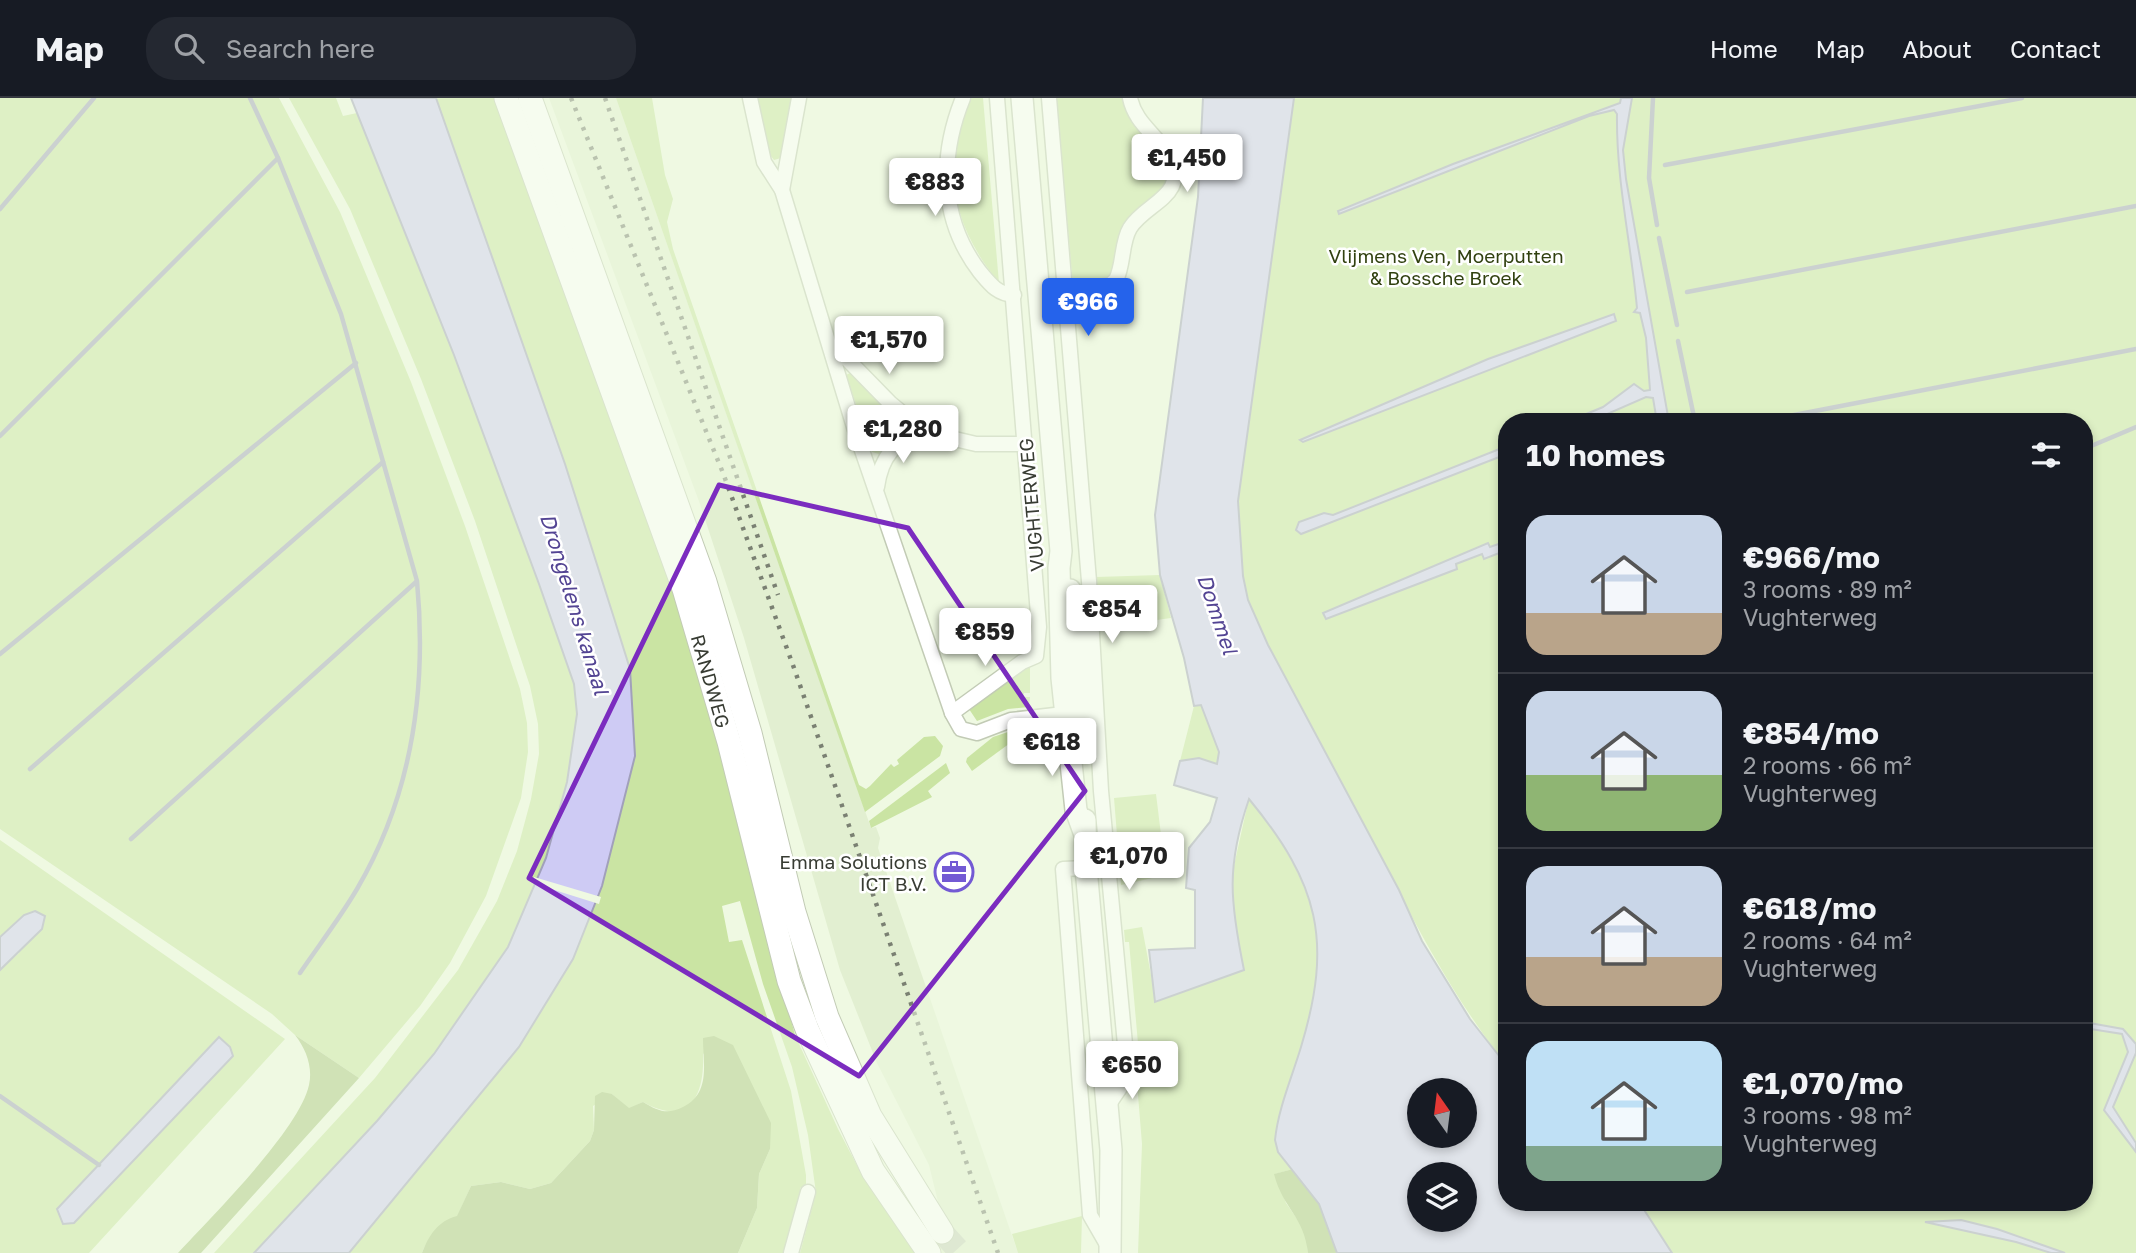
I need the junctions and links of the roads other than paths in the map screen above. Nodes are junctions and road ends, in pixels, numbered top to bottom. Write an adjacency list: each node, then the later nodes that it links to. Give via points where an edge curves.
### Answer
1 (506, 98): 25 (main road, RANDWEG, via 684,589 729,742 789,981 873,1171)
2 (530, 98): 22 (main road, RANDWEG, via 705,582 827,1017 870,1115)
3 (750, 98): 10 (street, via 764,162)
4 (799, 98): 10 (street)
5 (963, 98): 12 (street, via 948,148 946,185 952,215 978,269 995,290)
6 (997, 98): 12 (street, VUGHTERWEG)
7 (1022, 98): 17 (main road, VUGHTERWEG, via 1061,551 1060,643)
8 (1049, 98): 11 (street, VUGHTERWEG)
9 (1130, 98): 11 (street, via 1137,119 1173,164 1173,181 1168,195 1131,228 1116,280)
10 (782, 190): 13 (street)
11 (1067, 293): 17 (street, VUGHTERWEG)
12 (1014, 295): 15 (street, VUGHTERWEG)
13 (832, 351): 14 (street, via 848,360); 16 (street)
14 (925, 432): 15 (street, via 976,444); 16 (street, via 905,439 887,456 880,465)
15 (1026, 444): 18 (street, VUGHTERWEG, via 1039,609 1036,656)
16 (876, 491): 18 (street)
17 (1082, 712): 18 (street, via 1011,720 968,733); 19 (main road, VUGHTERWEG, via 1076,810 1084,832); 20 (street, via 1101,791 1128,1076)
18 (952, 713)
19 (1086, 868): 20 (main road, VUGHTERWEG); 23 (street, via 1063,869 1090,1215)
20 (1107, 1107): 23 (main road, VUGHTERWEG)
21 (807, 1192): 24 (street)
22 (942, 1232)
23 (1110, 1251)
24 (791, 1253)
25 (929, 1253)

